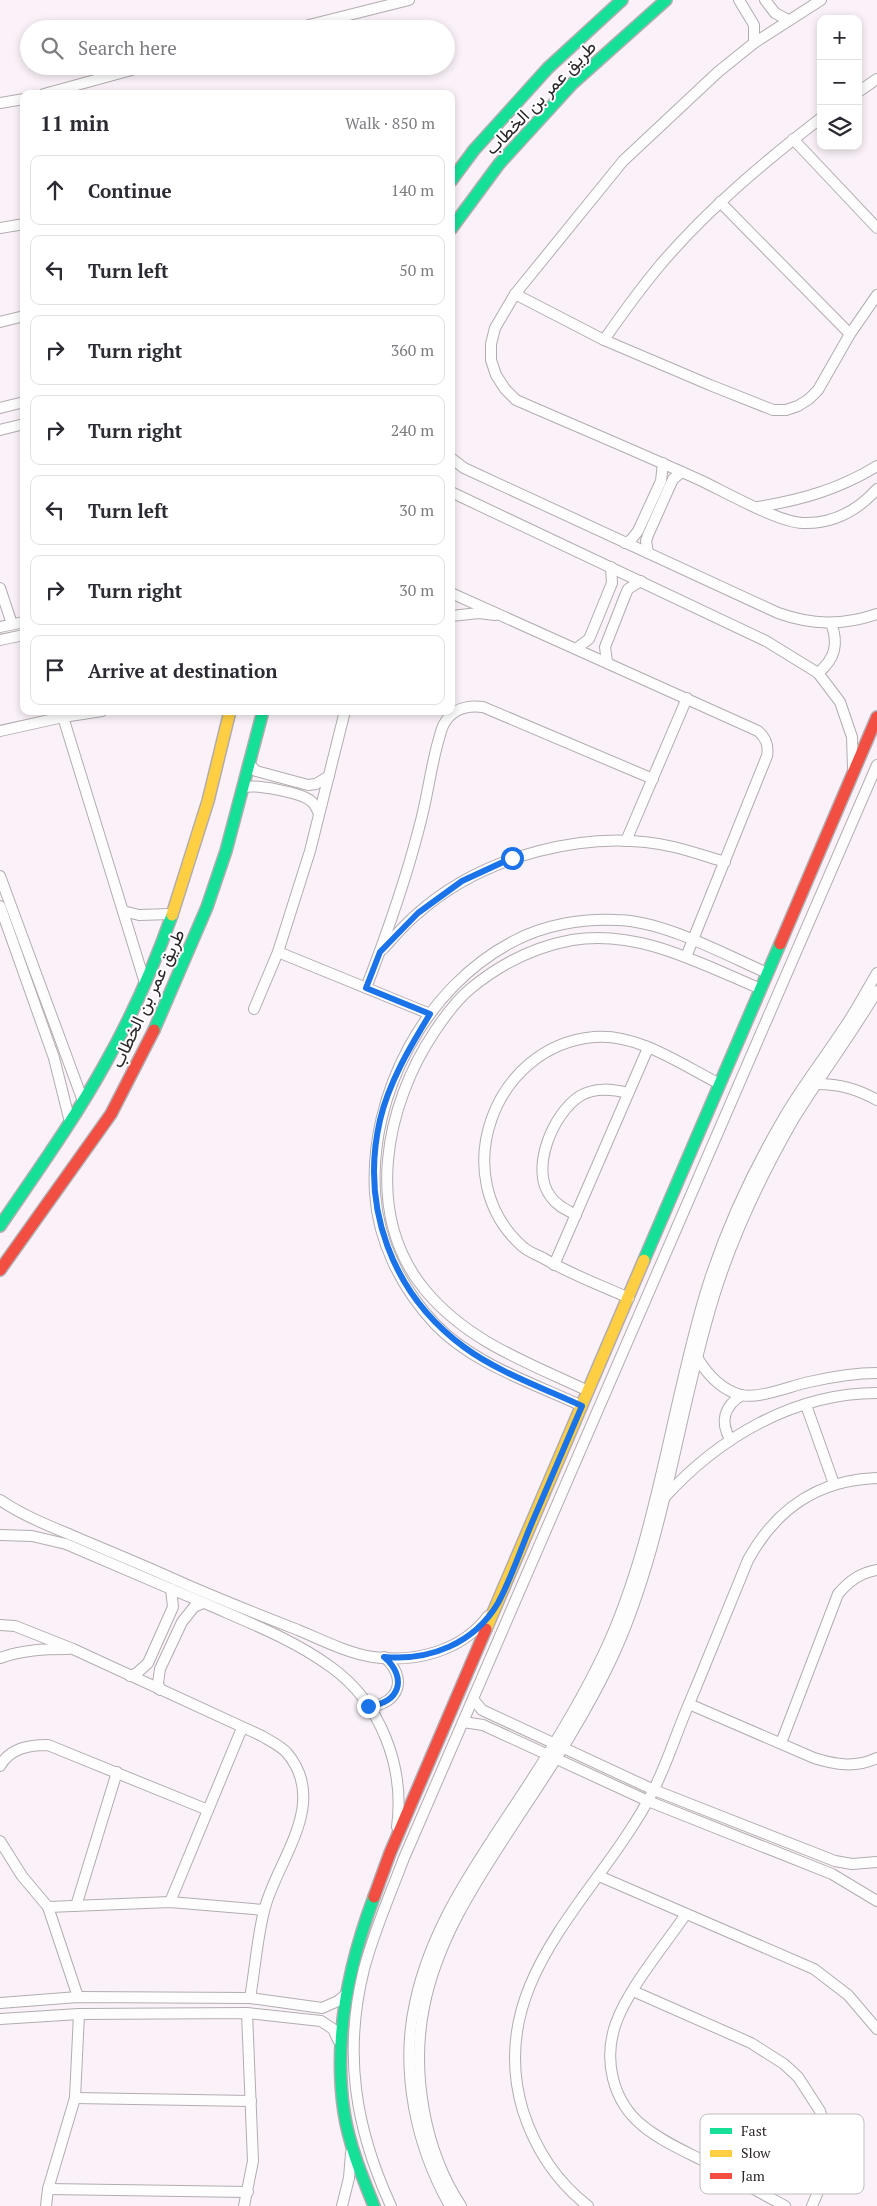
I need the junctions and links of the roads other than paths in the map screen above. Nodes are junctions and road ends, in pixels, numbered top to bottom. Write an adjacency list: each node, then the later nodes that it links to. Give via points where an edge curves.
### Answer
1 (409, 0): 9 (street)
2 (613, 0): 8 (street)
3 (622, 0): 8 (street, طريق عمر بن الخطاب)
4 (666, 0): 22 (street, طريق عمر بن الخطاب, via 572,84 499,164)
5 (739, 0): 11 (street, via 754,25)
6 (765, 0): 10 (street, via 775,13)
7 (822, 0): 10 (street)
8 (606, 14): 20 (street, طريق عمر بن الخطاب, via 548,68)
9 (329, 20)
10 (788, 20): 11 (street)
11 (754, 43): 26 (street, via 623,160)
12 (113, 75): 15 (street)
13 (877, 80): 14 (street)
14 (862, 89)
15 (59, 90)
16 (20, 100): 17 (street)
17 (0, 103)
18 (817, 121): 19 (street)
19 (793, 139): 21 (street); 25 (street)
20 (455, 176)
21 (720, 202): 30 (street); 31 (street, via 662,264)
22 (455, 224)
23 (20, 225): 24 (street)
24 (0, 228)
25 (877, 228)
26 (515, 294): 31 (street); 37 (street, via 495,328 491,344 491,360 505,389 516,400)
27 (877, 295): 30 (street)
28 (20, 317): 29 (street)
29 (0, 322)
30 (850, 334): 31 (street, via 818,390 798,406 786,410 762,406)
31 (604, 340)
32 (20, 403): 33 (street)
33 (0, 408)
34 (20, 425): 35 (street)
35 (0, 430)
36 (455, 461): 43 (street)
37 (662, 463): 39 (street); 43 (street, via 661,481 638,531)
38 (877, 466): 42 (street, via 812,496)
39 (682, 472): 42 (street); 44 (street, via 674,479 648,535)
40 (877, 489): 42 (street, via 850,512 832,520 789,521)
41 (455, 494): 45 (street)
42 (758, 507)
43 (625, 543): 44 (street)
44 (648, 553): 53 (street, via 778,613 801,621)
45 (611, 567): 46 (street); 58 (street, via 612,583 592,632 589,639)
46 (641, 581): 59 (street, via 634,584 625,596 605,647); 60 (street, via 766,641)
47 (0, 588): 54 (street)
48 (455, 595): 51 (street)
49 (877, 614): 53 (street)
50 (455, 616): 51 (street, via 479,613)
51 (506, 616): 58 (street)
52 (20, 623): 54 (street)
53 (830, 623): 60 (street, via 836,645 827,666)
54 (12, 624): 55 (street)
55 (0, 627)
56 (20, 636): 57 (street)
57 (0, 640)
58 (577, 648): 59 (street)
59 (607, 662): 61 (street)
60 (818, 673): 73 (street, via 840,702 852,737)
61 (687, 698): 75 (street); 79 (street, via 758,731 767,742 767,756)
62 (455, 712): 75 (street, via 471,706 483,708)
63 (76, 715): 68 (street)
64 (229, 715): 83 (street, طريق عمر بن الخطاب, via 205,813)
65 (262, 715): 71 (street, طريق عمر بن الخطاب)
66 (344, 715): 74 (street)
67 (450, 715): 86 (street, via 443,725 434,756 420,827 403,888)
68 (63, 717): 70 (street); 82 (street)
69 (877, 717): 73 (street)
70 (0, 731)
71 (250, 764): 74 (street, via 260,772 308,784 316,784); 76 (street, طريق عمر بن الخطاب)
72 (877, 765): 132 (street)
73 (853, 773): 88 (street)
74 (329, 776): 77 (street)
75 (653, 779): 78 (street)
76 (243, 788): 77 (street, via 257,786 304,798 311,801); 107 (street, طريق عمر بن الخطاب, via 207,908 154,1031 111,1114)
77 (319, 814): 85 (street)
78 (626, 841): 79 (street, via 673,846); 86 (street, via 564,845 512,858 455,887 418,913)
79 (725, 862): 84 (street)
80 (0, 876): 102 (street)
81 (0, 906): 103 (street, via 54,1058)
82 (123, 911): 83 (street, via 139,915); 90 (street)
83 (171, 914): 90 (street, طريق عمر بن الخطاب)
84 (694, 941): 87 (street); 88 (street); 95 (street, via 659,928 619,920 549,927 514,940 483,960)
85 (278, 952): 91 (street); 94 (street)
86 (380, 952): 91 (street)
87 (686, 958): 92 (street); 111 (street, via 650,944 612,938 582,940 535,950 500,967 469,990 443,1019 421,1052 404,1087 393,1125 387,1159 387,1193 406,1259 423,1289 446,1314 473,1335)
88 (768, 973): 92 (street)
89 (877, 973): 138 (street, via 844,1029 786,1114 754,1171 727,1232 705,1294 646,1534 626,1595 605,1651)
90 (145, 983): 102 (street, طريق عمر بن الخطاب)
91 (366, 988): 95 (street)
92 (761, 989): 97 (street)
93 (877, 991): 98 (street)
94 (254, 1009)
95 (430, 1014): 115 (street, via 397,1074 380,1120 375,1194 382,1230 394,1265 412,1297 436,1325 465,1348)
96 (648, 1048): 97 (street); 100 (street); 106 (street, via 622,1039 596,1037 569,1042 545,1053 505,1090 490,1122 483,1156 487,1190 501,1222 524,1248)
97 (720, 1084): 108 (street)
98 (817, 1084): 101 (street, via 837,1084); 109 (street, via 762,1176 736,1235 714,1297)
99 (877, 1089): 101 (street)
100 (628, 1093): 104 (street); 104 (street, via 596,1090 580,1096 568,1107 550,1135 542,1167 544,1185 550,1197)
101 (877, 1100)
102 (83, 1101): 103 (street, طريق عمر بن الخطاب)
103 (70, 1122): 105 (street, طريق عمر بن الخطاب)
104 (576, 1215): 106 (street)
105 (0, 1226)
106 (554, 1265): 108 (street)
107 (0, 1270)
108 (628, 1298): 111 (street)
109 (698, 1359): 113 (street, via 707,1374 723,1387); 119 (street)
110 (877, 1373): 113 (street, via 853,1374 763,1394)
111 (588, 1391): 115 (street)
112 (877, 1393): 114 (street)
113 (742, 1395): 116 (street, via 728,1406 725,1414 724,1423)
114 (806, 1405): 116 (street, via 773,1416); 118 (street)
115 (582, 1406): 125 (street)
116 (730, 1439): 119 (street, via 700,1462)
117 (877, 1478): 118 (street)
118 (834, 1484): 133 (street, via 810,1494 780,1515 756,1544)
119 (664, 1499): 138 (street, via 635,1599 613,1655)
120 (0, 1500): 128 (street, via 40,1522 244,1610 352,1652)
121 (0, 1535): 123 (street, via 32,1536 66,1544)
122 (877, 1570): 137 (street, via 859,1575 838,1594)
123 (171, 1589): 124 (street); 130 (street, via 172,1607 148,1663)
124 (203, 1603): 131 (street, via 194,1606 182,1622 160,1669); 134 (street, via 278,1635 331,1667)
125 (498, 1603): 128 (street, via 472,1633 456,1644 416,1657); 147 (street)
126 (0, 1625): 127 (street, via 15,1626)
127 (74, 1649): 129 (street, via 42,1648); 130 (street)
128 (384, 1657): 134 (street, via 398,1676 397,1689 391,1699 380,1706)
129 (0, 1658)
130 (130, 1676): 131 (street)
131 (160, 1690): 136 (street)
132 (473, 1700): 135 (street); 138 (street, via 482,1710)
133 (689, 1704): 137 (street); 143 (street)
134 (368, 1706): 147 (street, via 382,1728 396,1769 399,1812)
135 (463, 1722): 139 (street, via 483,1725); 179 (street, via 380,1918 358,2000 354,2068 360,2118 377,2176)
136 (242, 1728): 145 (street); 154 (street, via 262,1736 286,1752 296,1766 303,1792 302,1819)
137 (781, 1743): 140 (street, via 832,1764 851,1765)
138 (558, 1745): 139 (street); 143 (street)
139 (551, 1756): 144 (street); 180 (street, via 481,1857 438,1930 414,2008 410,2048 419,2128 431,2167); 181 (street, via 446,1935 432,1971 423,2010 419,2058 428,2126 440,2164)
140 (877, 1758)
141 (0, 1766): 142 (street, via 17,1750 32,1745 48,1745)
142 (117, 1772): 145 (street); 152 (street)
143 (654, 1790): 144 (street); 148 (street, via 835,1861 852,1864)
144 (648, 1802): 149 (street); 150 (street, via 832,1874)
145 (208, 1810): 151 (street)
146 (0, 1841): 153 (street, via 22,1876)
147 (390, 1853): 157 (street, via 358,1939)
148 (877, 1862)
149 (599, 1876): 155 (street); 182 (street, via 534,1973 520,2014 515,2049 520,2100 527,2124 552,2169)
150 (877, 1901)
151 (170, 1902): 152 (street); 154 (street)
152 (76, 1906): 153 (street)
153 (48, 1907): 158 (street)
154 (264, 1910): 159 (street)
155 (686, 1914): 156 (street); 164 (street, via 814,1969 848,1995)
156 (633, 1991): 168 (street, via 751,2043 784,2064 798,2078); 170 (street, via 612,2037 610,2053 614,2086 642,2126)
157 (345, 1995): 159 (street, via 338,2002 322,2008); 165 (street)
158 (78, 1997): 159 (street); 160 (street)
159 (250, 1998)
160 (0, 2003)
161 (247, 2013): 162 (street); 165 (street, via 321,2021 333,2029); 167 (street)
162 (79, 2014): 163 (street); 166 (street)
163 (0, 2019)
164 (877, 2029)
165 (339, 2042): 169 (street, via 341,2095)
166 (75, 2098): 167 (street); 171 (street)
167 (251, 2101): 172 (street, via 253,2160)
168 (821, 2114)
169 (351, 2147): 177 (street, via 349,2178); 178 (street)
170 (700, 2159)
171 (48, 2189): 172 (street); 175 (street)
172 (248, 2192): 176 (street)
173 (763, 2194): 183 (street)
174 (817, 2194): 184 (street)
175 (46, 2206)
176 (244, 2206)
177 (342, 2206)
178 (374, 2206)
179 (391, 2206)
180 (450, 2206)
181 (461, 2206)
182 (588, 2206)
183 (785, 2206)
184 (812, 2206)

